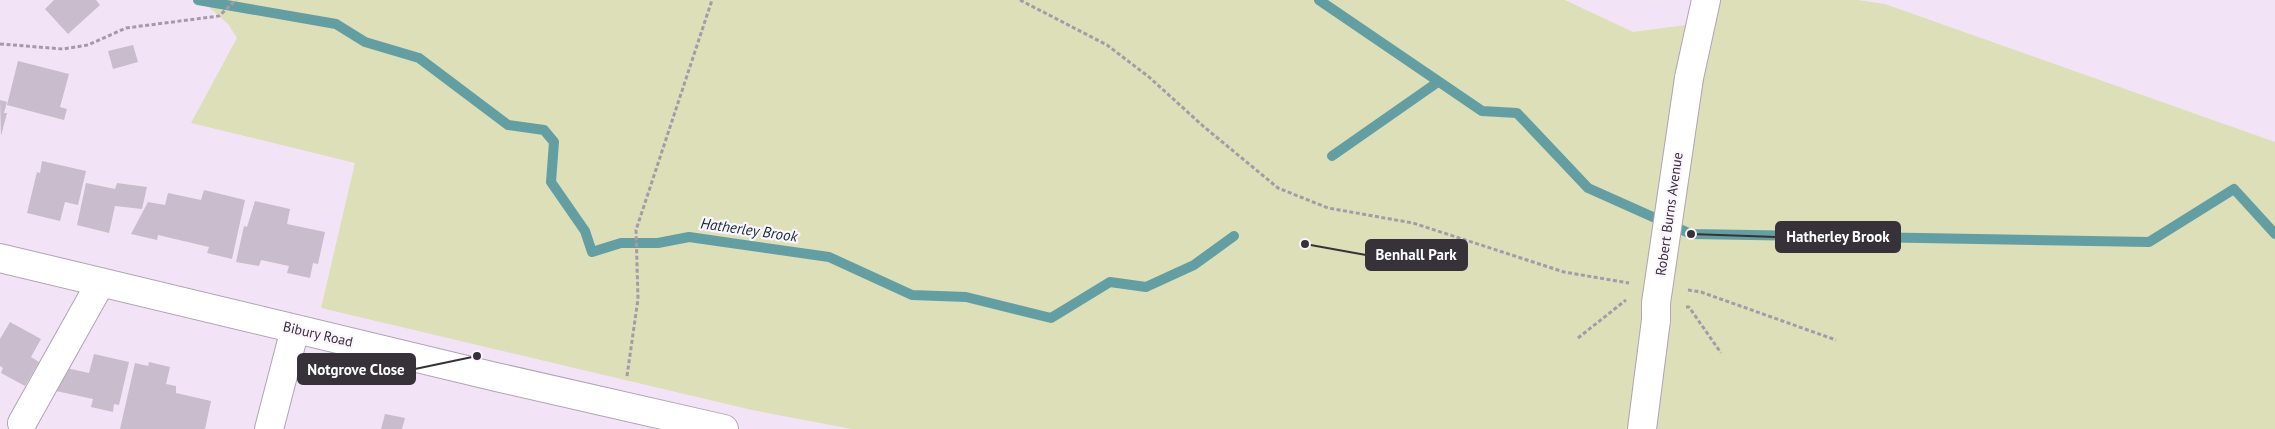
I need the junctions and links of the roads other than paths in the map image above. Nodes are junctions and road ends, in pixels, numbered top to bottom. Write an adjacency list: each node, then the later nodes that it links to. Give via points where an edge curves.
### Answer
1 (1706, 0): 8 (street, Robert Burns Avenue, bridge, via 1689,78)
2 (0, 258): 3 (street, Bibury Road)
3 (101, 282): 4 (street, Bibury Road); 5 (street)
4 (295, 329): 6 (street, Bibury Road); 7 (street)
5 (22, 423)
6 (717, 428)
7 (269, 429)
8 (1642, 429)

